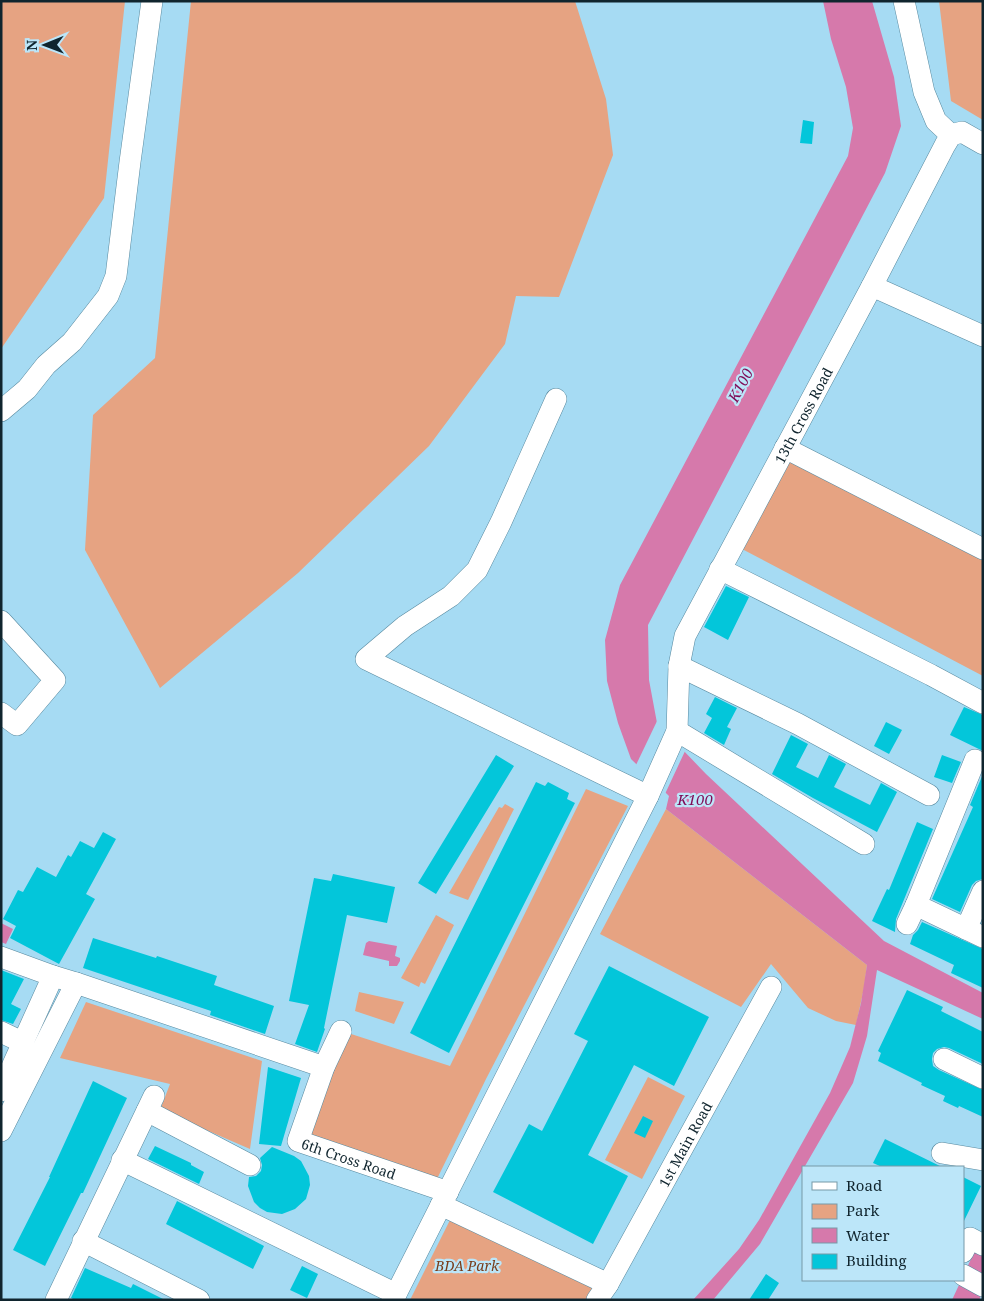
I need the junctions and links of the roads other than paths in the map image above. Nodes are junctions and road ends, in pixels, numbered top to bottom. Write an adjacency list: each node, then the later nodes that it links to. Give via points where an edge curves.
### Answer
1 (152, 1): 8 (street, via 116,276 108,296 72,342)
2 (904, 1): 3 (street, via 924,92 936,121)
3 (951, 135): 4 (street, via 962,132); 5 (street, 13th Cross Road)
4 (983, 144)
5 (872, 286): 6 (street); 9 (street, 13th Cross Road)
6 (983, 336)
7 (556, 399): 18 (street, via 478,570 451,596 405,626 366,659)
8 (1, 411)
9 (785, 448): 10 (street); 11 (street, 13th Cross Road)
10 (983, 548)
11 (720, 570): 13 (street, 13th Cross Road, via 685,636); 14 (street)
12 (1, 621): 15 (street, via 55,680 17,725)
13 (679, 666): 16 (street, 13th Cross Road); 19 (street, via 798,724)
14 (983, 703)
15 (1, 713)
16 (676, 733): 18 (street); 20 (street)
17 (975, 760): 22 (street)
18 (651, 790): 41 (street)
19 (928, 795)
20 (864, 844)
21 (983, 891): 24 (street)
22 (916, 905): 23 (street); 24 (street)
23 (907, 924)
24 (974, 933)
25 (1, 957): 26 (street)
26 (53, 976): 27 (street); 31 (street)
27 (76, 983): 33 (street); 36 (street)
28 (771, 988): 45 (street, 1st Main Road)
29 (341, 1031): 33 (street)
30 (1, 1032): 31 (street)
31 (24, 1043): 35 (street)
32 (944, 1059): 34 (street)
33 (324, 1067): 41 (street, 6th Cross Road, via 298,1141)
34 (983, 1078)
35 (1, 1091)
36 (1, 1131)
37 (942, 1152): 39 (street)
38 (122, 1160): 40 (street, via 151,1104); 42 (street); 46 (street)
39 (983, 1160)
40 (250, 1165)
41 (445, 1198): 45 (street); 46 (street)
42 (83, 1241): 47 (street); 48 (street)
43 (964, 1276): 44 (street)
44 (983, 1286)
45 (603, 1292)
46 (395, 1297)
47 (56, 1300)
48 (199, 1300)

